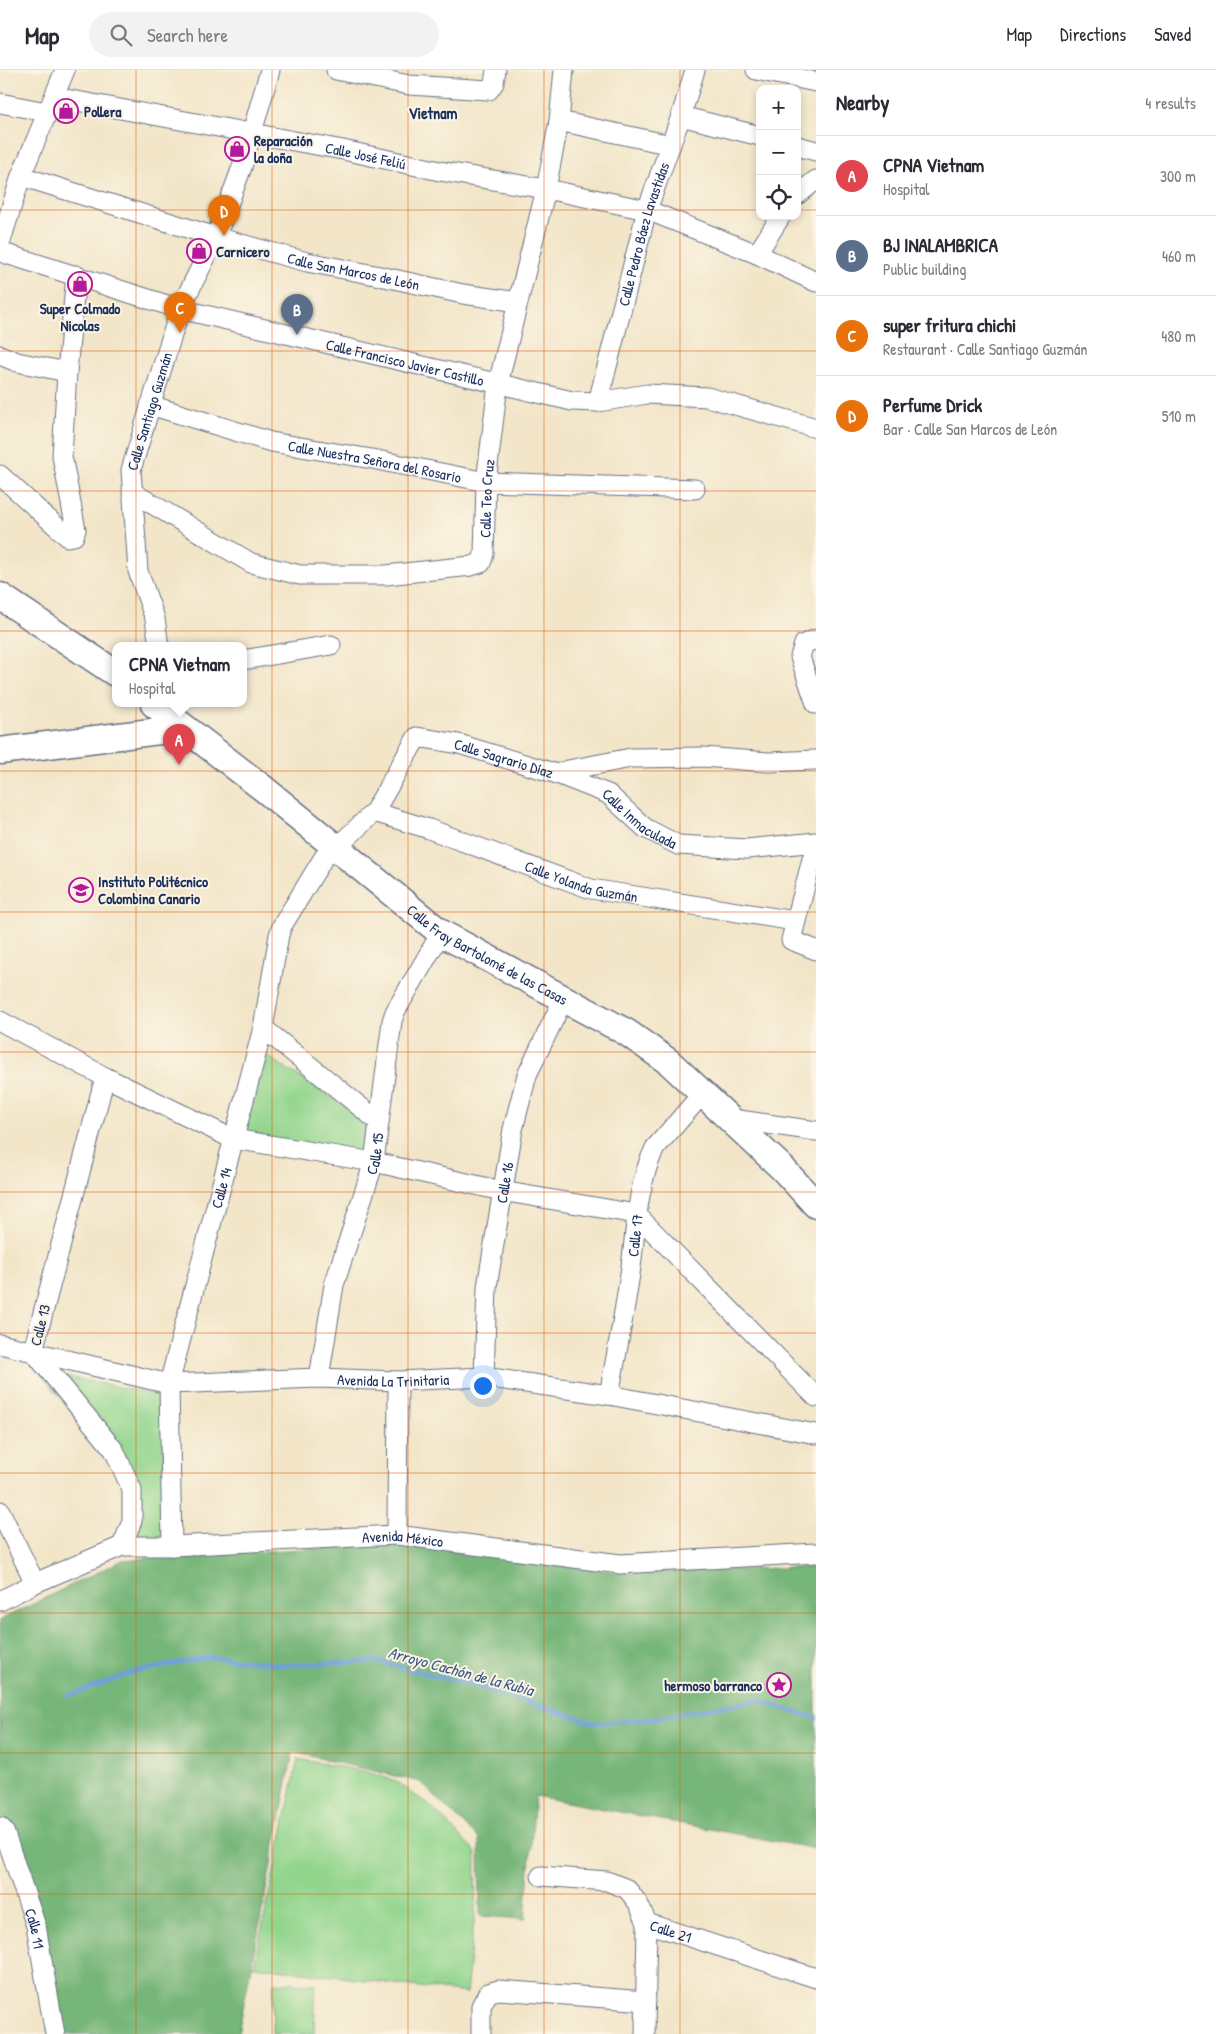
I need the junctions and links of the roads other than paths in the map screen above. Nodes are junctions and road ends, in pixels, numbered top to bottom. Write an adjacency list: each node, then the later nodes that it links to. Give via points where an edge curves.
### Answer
1 (65, 70): 10 (street)
2 (270, 70): 13 (street, Calle Santiago Guzmán)
3 (336, 70): 4 (street, via 409,85 489,90)
4 (496, 70)
5 (564, 70): 12 (street, Calle Teo Cruz)
6 (694, 70): 11 (street, Calle Pedro Báez Lavastidas)
7 (756, 70): 8 (street)
8 (816, 82)
9 (0, 103): 10 (street, Calle José Feliú)
10 (51, 105): 13 (street, Calle José Feliú); 18 (street)
11 (681, 116): 14 (street); 15 (street, Calle Pedro Báez Lavastidas)
12 (559, 121): 15 (street); 20 (street, Calle Teo Cruz)
13 (252, 133): 20 (street, Calle José Feliú); 24 (street, Calle Santiago Guzmán)
14 (756, 135)
15 (671, 146): 22 (street, Calle Pedro Báez Lavastidas)
16 (801, 147): 17 (street)
17 (816, 151)
18 (21, 176): 24 (street, Calle San Marcos de León); 25 (street)
19 (816, 180): 21 (street)
20 (546, 189): 22 (street, Calle José Feliú); 30 (street, Calle Teo Cruz)
21 (801, 192)
22 (647, 210): 27 (street, Calle José Feliú); 35 (street, Calle Pedro Báez Lavastidas)
23 (778, 220): 27 (street)
24 (216, 237): 30 (street, Calle San Marcos de León, via 307,262); 31 (street, Calle Santiago Guzmán)
25 (0, 244)
26 (0, 252): 28 (street, Calle Francisco Javier Castillo)
27 (757, 254): 29 (street, Calle José Feliú)
28 (76, 275): 31 (street, Calle Francisco Javier Castillo); 33 (street)
29 (816, 282)
30 (518, 302): 34 (street, Calle Teo Cruz)
31 (180, 309): 34 (street, Calle Francisco Javier Castillo); 36 (street, Calle Santiago Guzmán)
32 (0, 355): 33 (street, via 17,362)
33 (67, 372): 38 (street, via 62,456 76,530 74,536 68,537)
34 (498, 384): 35 (street, Calle Francisco Javier Castillo, via 572,401); 39 (street, Calle Teo Cruz)
35 (598, 402): 37 (street, Calle Francisco Javier Castillo, via 646,394 707,397)
36 (150, 405): 39 (street, Calle Nuestra Señora del Rosario, via 271,442); 41 (street, Calle Santiago Guzmán, via 131,470)
37 (816, 428)
38 (0, 475)
39 (486, 482): 40 (street, Calle Nuestra Señora del Rosario); 41 (street, Calle Teo Cruz, via 481,563 386,575 300,575 251,563)
40 (695, 489)
41 (132, 492): 44 (street, Calle Santiago Guzmán, via 138,571 155,619)
42 (0, 596): 47 (main road)
43 (816, 639): 48 (street, via 804,644 800,657)
44 (158, 642)
45 (331, 645): 46 (street)
46 (247, 659)
47 (112, 671)
48 (816, 704)
49 (158, 707): 50 (main road, Calle Fray Bartolomé de las Casas)
50 (183, 728): 51 (main road); 56 (main road, Calle Fray Bartolomé de las Casas)
51 (0, 751)
52 (816, 760): 53 (street, Calle Sagrario Díaz, via 769,762 703,757 631,758)
53 (557, 774): 54 (street, Calle Sagrario Díaz, via 459,744 417,736); 55 (street, Calle Inmaculada, via 608,794 644,828 678,845 746,849)
54 (374, 812): 56 (street, Calle Sagrario Díaz); 57 (street, Calle Yolanda Guzmán, via 591,889)
55 (816, 843): 57 (street)
56 (336, 848): 58 (main road, Calle Fray Bartolomé de las Casas); 62 (street, Calle 14, via 316,868 282,926)
57 (795, 922): 59 (street, via 791,940)
58 (441, 933): 60 (main road, Calle Fray Bartolomé de las Casas); 66 (street, Calle 15, via 392,1021)
59 (816, 950)
60 (564, 998): 64 (main road, Calle Fray Bartolomé de las Casas, via 626,1032 669,1062); 70 (street, Calle 16, via 527,1075)
61 (0, 1021): 63 (street)
62 (263, 1028): 66 (street); 68 (street, Calle 14)
63 (105, 1077): 68 (street); 74 (street, Calle 13)
64 (703, 1093): 65 (main road, Calle Fray Bartolomé de las Casas); 72 (street, Calle 17, via 655,1148)
65 (732, 1120): 67 (street); 71 (main road, Calle Fray Bartolomé de las Casas)
66 (379, 1122): 69 (street, Calle 15)
67 (814, 1126)
68 (233, 1139): 69 (street); 78 (street, Calle 14)
69 (374, 1162): 70 (street); 76 (street, Calle 15, via 334,1286)
70 (502, 1191): 72 (street); 75 (street, Calle 16, via 488,1287)
71 (816, 1205)
72 (636, 1214): 79 (street, Calle 17, via 631,1268); 80 (street)
73 (0, 1344): 74 (street, Avenida La Trinitaria)
74 (33, 1351): 78 (street, Avenida La Trinitaria); 84 (street, Calle 13, via 114,1450 132,1490 132,1521)
75 (484, 1377): 77 (street, Avenida La Trinitaria); 79 (street, Avenida La Trinitaria)
76 (319, 1378): 77 (street, Avenida La Trinitaria); 78 (street, Avenida La Trinitaria)
77 (398, 1381): 83 (street)
78 (168, 1384): 85 (street, Calle 14)
79 (610, 1395): 81 (street, Avenida La Trinitaria)
80 (816, 1398)
81 (816, 1434)
82 (0, 1511): 87 (street)
83 (397, 1535): 85 (street, Avenida México); 86 (street, Avenida México, via 620,1564)
84 (122, 1546): 85 (street, Avenida México); 87 (street, Avenida México)
85 (172, 1546)
86 (816, 1554)
87 (35, 1583): 88 (street, Avenida México)
88 (0, 1601)
89 (0, 1827): 94 (street, Calle 11, via 36,1926)
90 (541, 1876): 91 (street, Calle 21, via 607,1881 627,1890 638,1903)
91 (647, 1923): 92 (street, Calle 21); 93 (street)
92 (816, 1978)
93 (646, 2001): 95 (street, via 498,1990 488,1993 481,2006); 96 (street)
94 (55, 2034)
95 (481, 2034)
96 (645, 2034)

